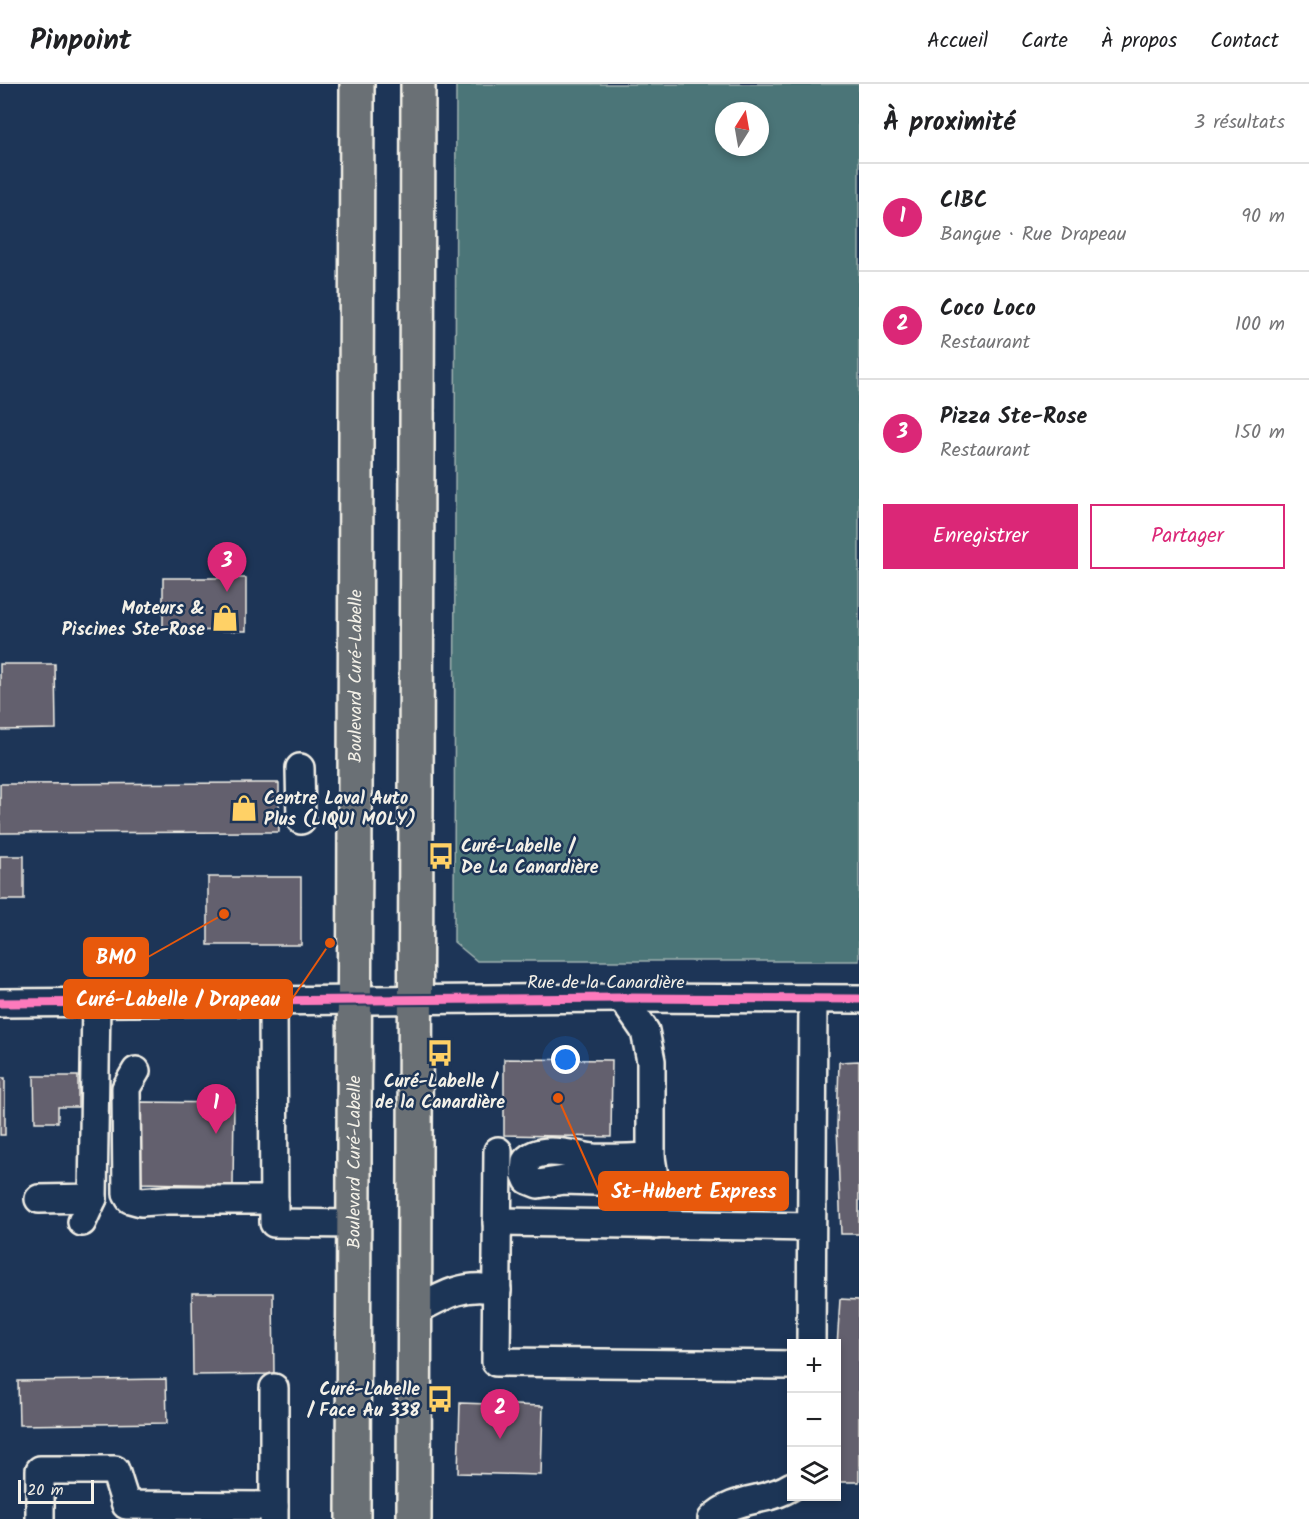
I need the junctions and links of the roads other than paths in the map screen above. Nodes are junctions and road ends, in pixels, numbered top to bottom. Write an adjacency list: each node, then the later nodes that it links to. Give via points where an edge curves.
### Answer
1 (357, 84): 9 (main road, Boulevard Curé-Labelle)
2 (418, 84): 6 (main road)
3 (300, 768): 4 (street)
4 (301, 820)
5 (622, 998): 6 (street, Rue de la Canardière); 7 (street, Rue de la Canardière); 21 (street, via 640,1022 649,1045)
6 (416, 999): 9 (street, Rue de la Canardière); 24 (main road)
7 (813, 999): 8 (street, Rue de la Canardière); 22 (street)
8 (859, 999)
9 (354, 1000): 10 (street, Rue de la Canardière); 20 (main road, Boulevard Curé-Labelle)
10 (273, 1001): 11 (street, Rue de la Canardière); 17 (street)
11 (96, 1002): 12 (street, Rue de la Canardière); 15 (street)
12 (0, 1003)
13 (136, 1071): 17 (street, via 126,1088 130,1199)
14 (498, 1151): 19 (street)
15 (93, 1198): 16 (street); 18 (street)
16 (39, 1199)
17 (274, 1200): 20 (street, via 274,1223)
18 (82, 1222)
19 (498, 1222): 21 (street); 23 (street)
20 (353, 1224): 31 (main road, Boulevard Curé-Labelle)
21 (656, 1225): 22 (street)
22 (811, 1227): 25 (street)
23 (497, 1290): 24 (street, via 465,1288); 26 (street, via 496,1362)
24 (415, 1311): 32 (main road)
25 (811, 1339)
26 (787, 1365)
27 (274, 1388): 29 (street)
28 (787, 1488): 33 (street, via 731,1505)
29 (274, 1513): 30 (street, via 126,1505 115,1470 40,1470)
30 (40, 1519)
31 (353, 1519)
32 (414, 1519)
33 (712, 1519)

